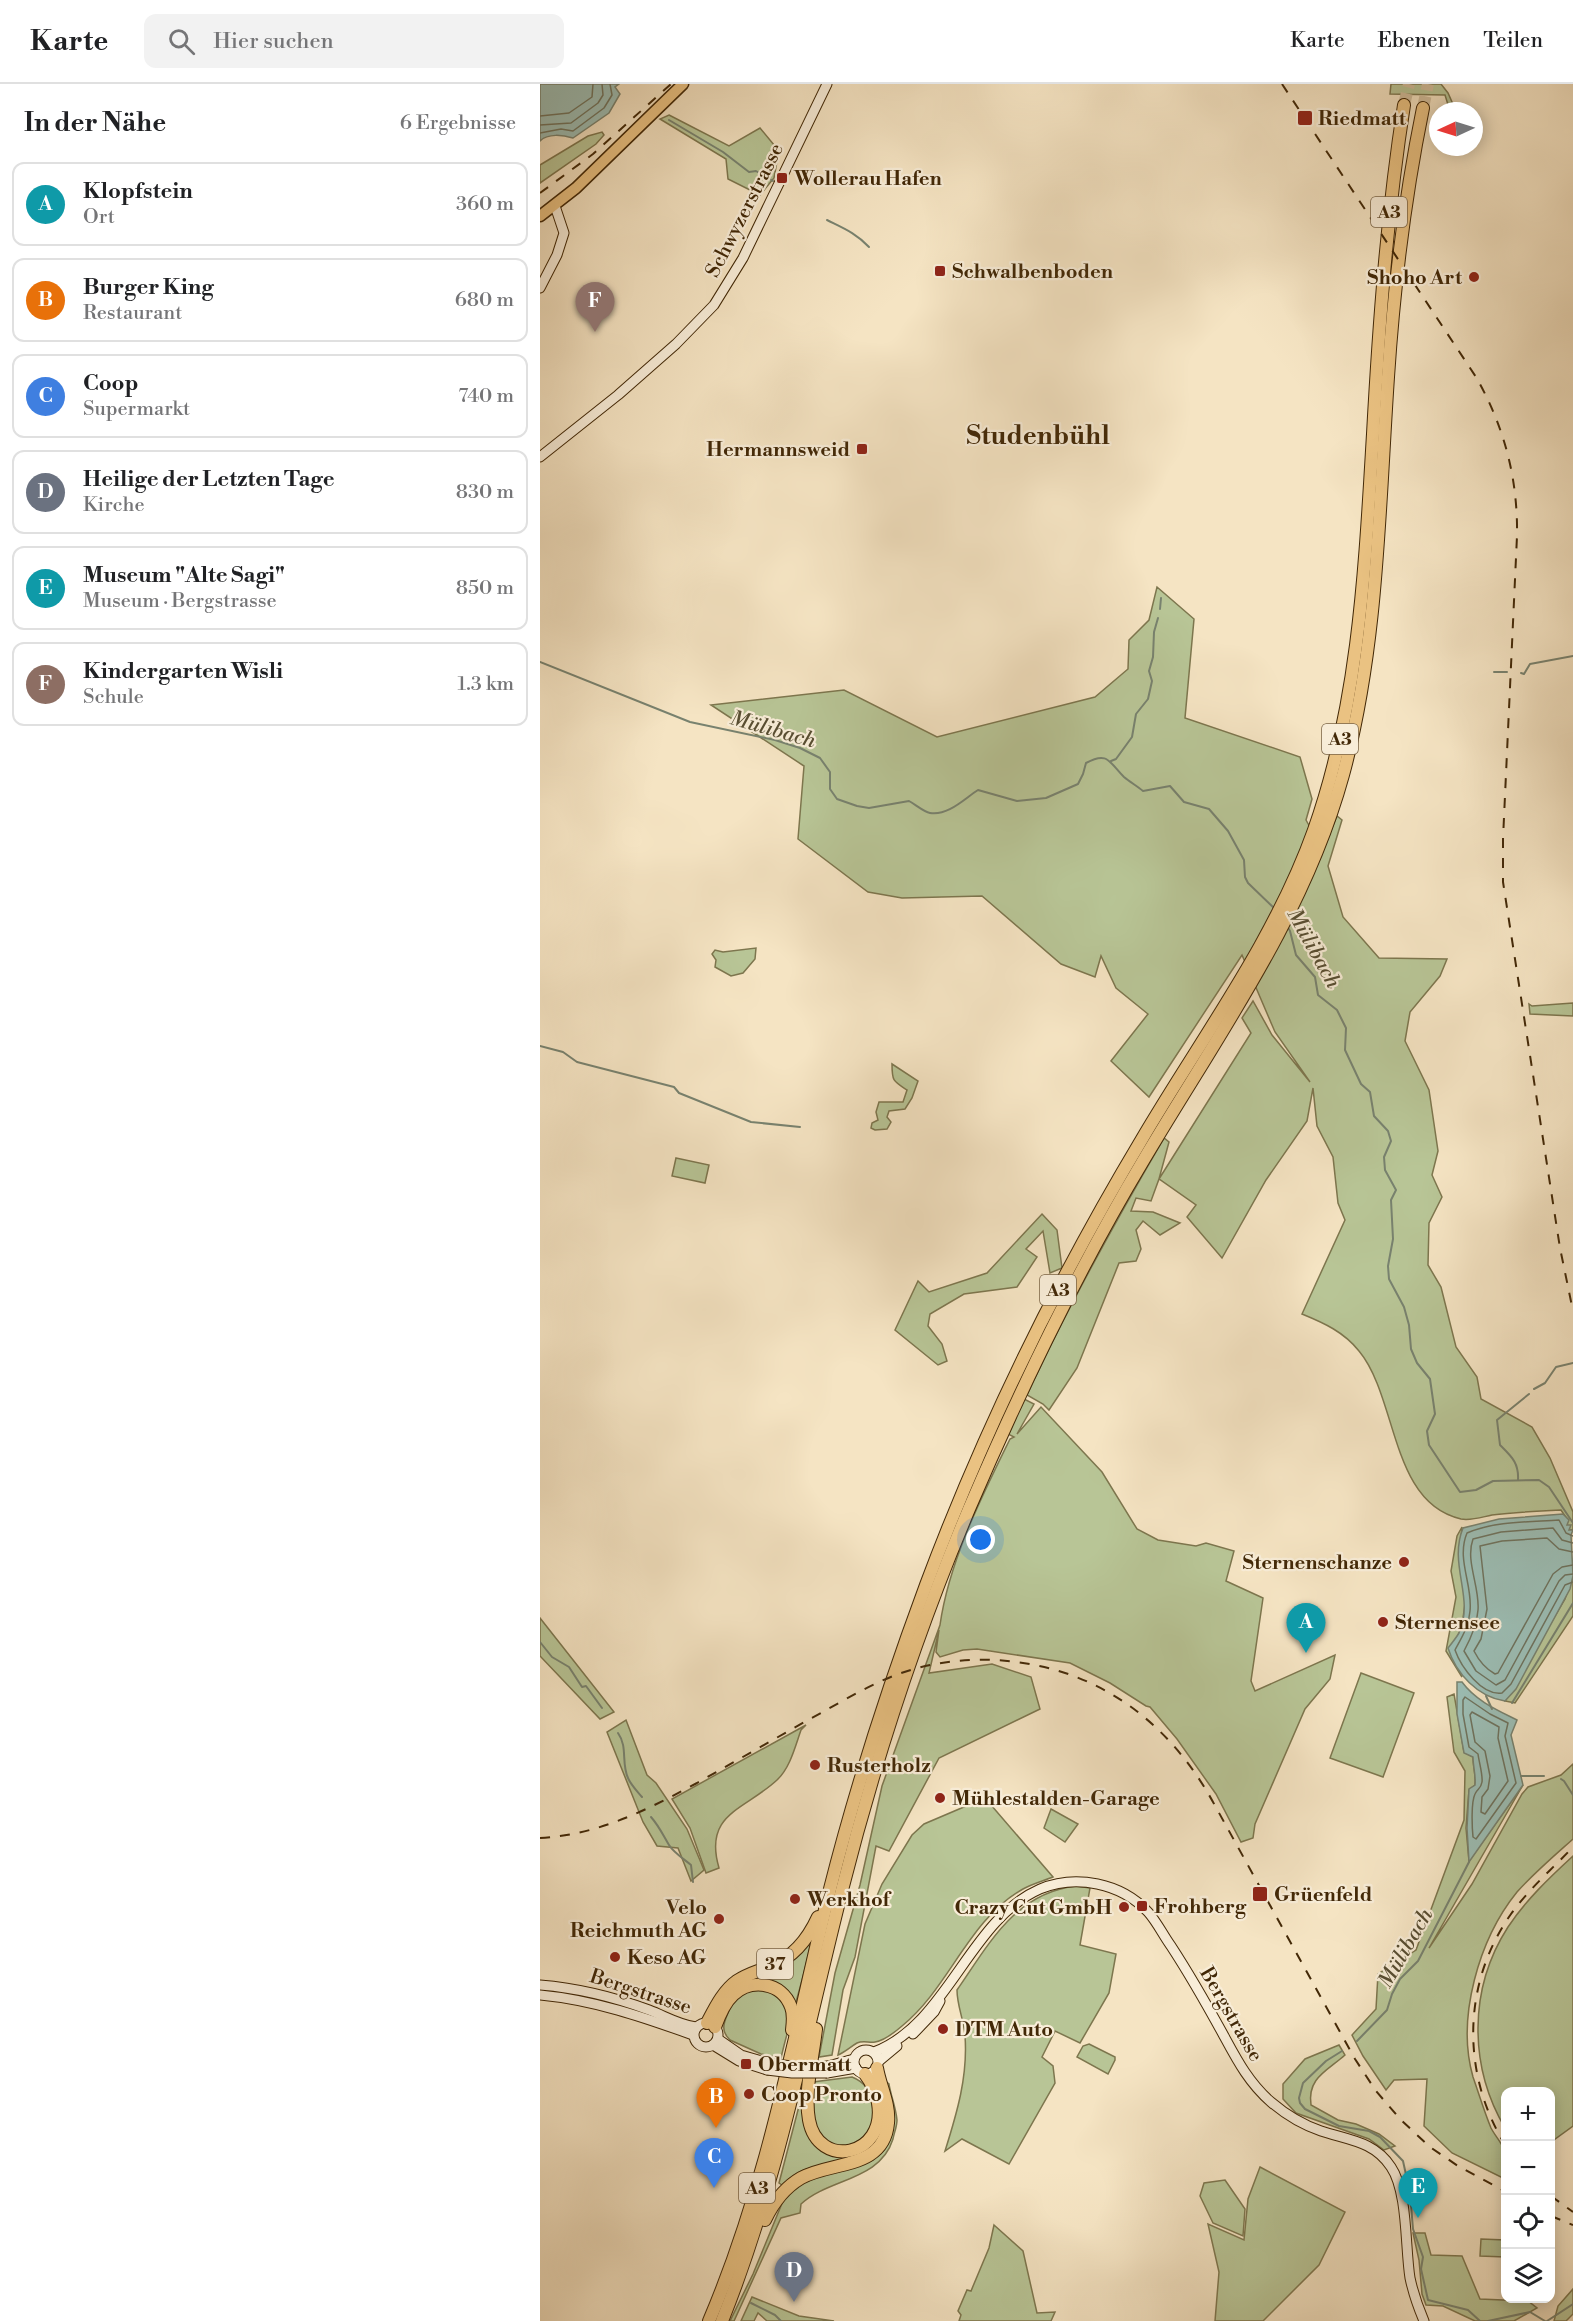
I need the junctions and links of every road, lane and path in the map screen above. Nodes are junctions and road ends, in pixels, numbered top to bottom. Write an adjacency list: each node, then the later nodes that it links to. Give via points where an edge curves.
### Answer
1 (683, 84): 5 (main road)
2 (827, 84): 9 (main road, Schwyzerstrasse, via 743,258 714,305 618,395)
3 (1404, 105): 8 (highway, A3, via 1387,232)
4 (1423, 108): 8 (highway, A3, via 1400,247)
5 (555, 206): 6 (main road); 7 (main road, via 564,233)
6 (540, 216)
7 (540, 288)
8 (1378, 435): 10 (highway, A3, via 1374,589 1362,684 1342,777 1287,919)
9 (540, 457)
10 (1250, 975): 11 (highway, A3, via 1155,1118 1101,1210 1001,1406 901,1655 864,1767); 12 (highway, A3, via 1096,1244 993,1453 935,1596 889,1726)
11 (830, 1891): 15 (highway, 37, via 811,1931 798,1948 781,1962 735,1983 724,1995); 16 (highway, A3)
12 (823, 1968): 18 (highway, via 808,2112 815,2136 830,2149 856,2149 876,2131 878,2104 872,2084); 19 (highway, A3, via 770,2185)
13 (540, 1985): 15 (main road, Bergstrasse, via 622,2001)
14 (540, 1995): 15 (main road, Bergstrasse, via 616,2008)
15 (707, 2033): 16 (highway, via 735,1993 748,1986 768,1985 785,1996 792,2010); 18 (main road, Bergstrasse, bridge, via 739,2061 792,2073)
16 (791, 2056): 20 (highway, A3, via 751,2207)
17 (877, 2061): 18 (main road, Bergstrasse, via 871,2074); 18 (main road, Bergstrasse, via 868,2050 861,2051); 19 (highway, via 888,2115 882,2143 864,2159 807,2175 785,2190 771,2208); 22 (main road, Bergstrasse, via 942,1996 1000,1918 1032,1893 1077,1882 1106,1886 1128,1896 1149,1913 1160,1929 1252,2083 1294,2119 1361,2142 1391,2166 1401,2194 1411,2283)
18 (858, 2067)
19 (740, 2276): 21 (highway, A3)
20 (709, 2321)
21 (722, 2321)
22 (1424, 2321)

